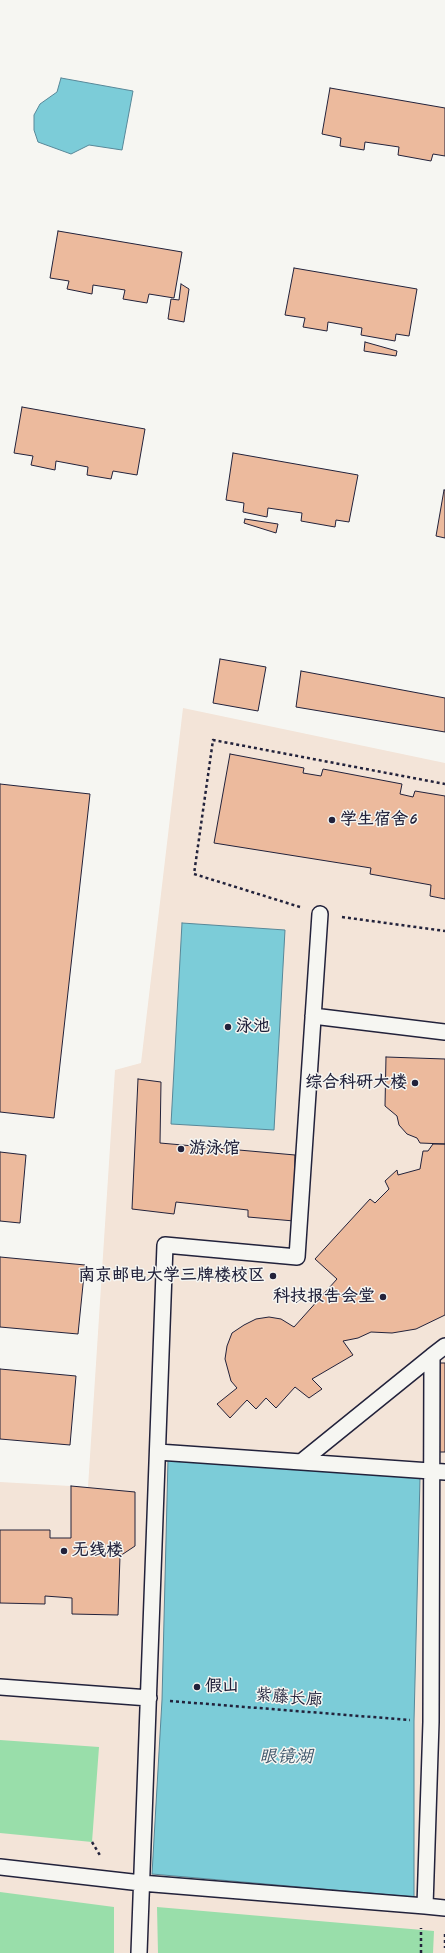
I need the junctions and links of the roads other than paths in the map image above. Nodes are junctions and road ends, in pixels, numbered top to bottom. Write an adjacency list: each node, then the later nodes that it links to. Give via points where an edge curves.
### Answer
1 (320, 914): 2 (lane)
2 (313, 1016): 3 (lane); 6 (lane, via 297,1257 165,1245)
3 (445, 1032)
4 (445, 1346): 5 (lane)
5 (432, 1356): 7 (lane); 8 (lane)
6 (158, 1452): 7 (lane); 10 (lane)
7 (301, 1462): 8 (lane)
8 (438, 1472): 11 (lane)
9 (0, 1687): 10 (lane)
10 (156, 1699): 13 (lane)
11 (438, 1722): 14 (lane)
12 (0, 1867): 13 (lane)
13 (141, 1883): 14 (lane); 16 (lane)
14 (425, 1906): 15 (lane)
15 (445, 1908)
16 (139, 1953)

